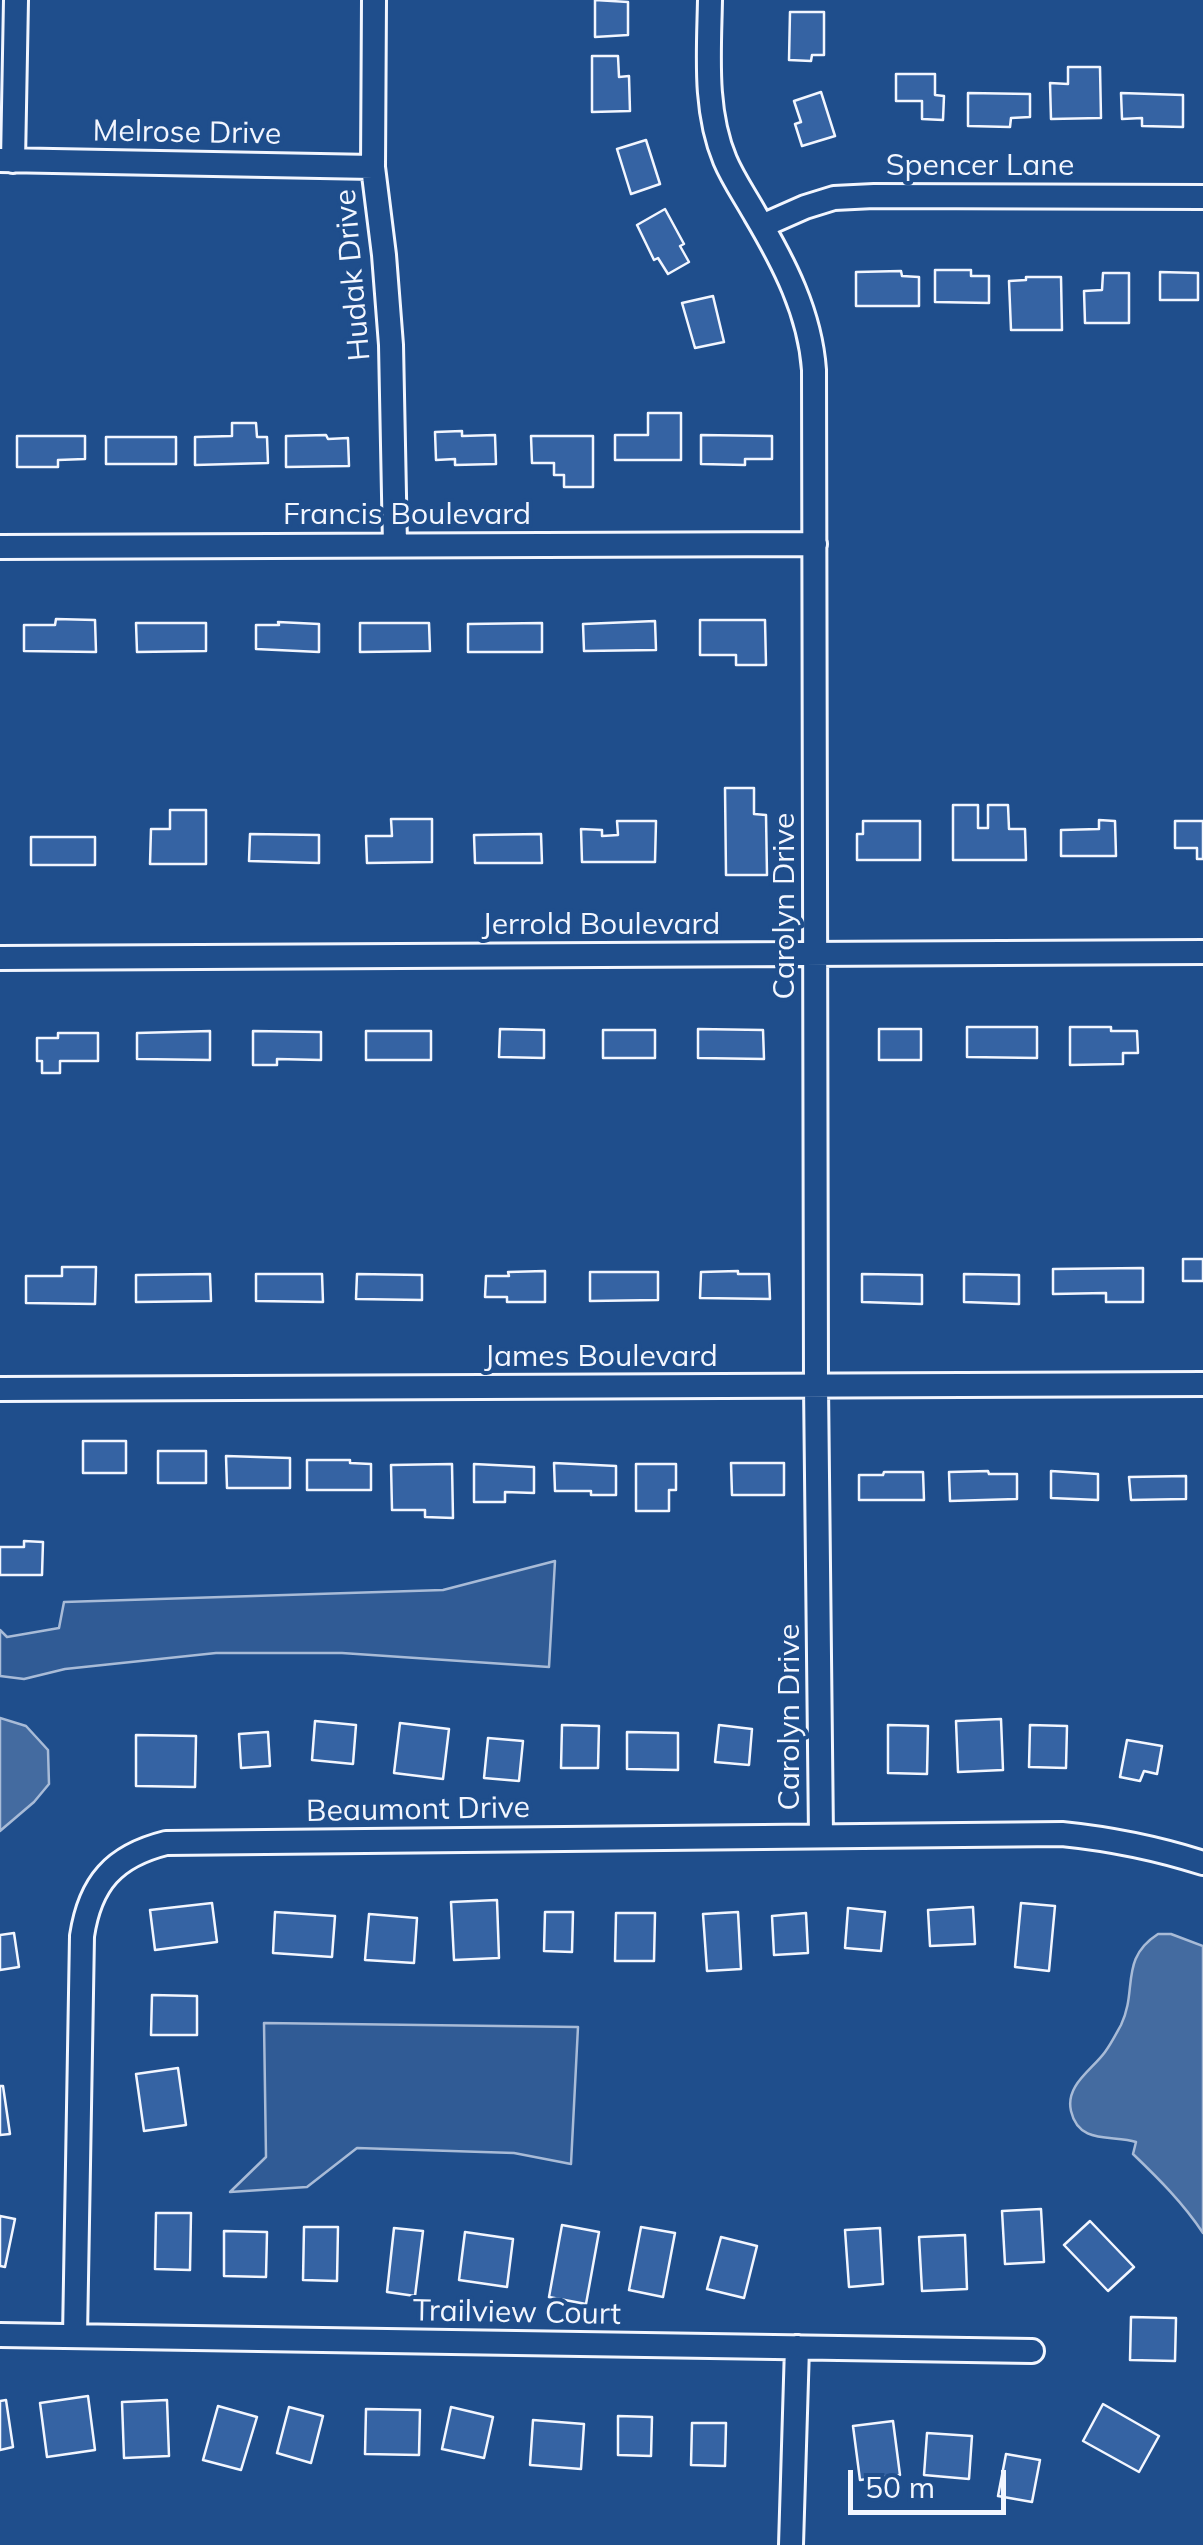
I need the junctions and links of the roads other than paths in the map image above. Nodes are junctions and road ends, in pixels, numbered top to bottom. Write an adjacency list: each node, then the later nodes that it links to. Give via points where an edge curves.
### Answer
1 (16, 0): 4 (street)
2 (374, 0): 5 (street, Hudak Drive)
3 (710, 0): 7 (street, Carolyn Drive, via 716,129 724,159)
4 (6, 160): 5 (street, Melrose Drive)
5 (373, 166): 9 (street, Hudak Drive, via 391,345)
6 (1203, 197): 7 (street, Spencer Lane, via 834,198)
7 (762, 226): 8 (street, Carolyn Drive, via 812,341)
8 (814, 544): 9 (street, Francis Boulevard); 12 (street, Carolyn Drive)
9 (395, 545): 10 (street, Francis Boulevard)
10 (0, 548)
11 (1203, 952): 12 (street, Jerrold Boulevard)
12 (815, 954): 13 (street, Jerrold Boulevard); 15 (street, Carolyn Drive)
13 (0, 958)
14 (1203, 1384): 15 (street, James Boulevard)
15 (816, 1386): 16 (street, James Boulevard); 17 (street, Carolyn Drive)
16 (0, 1389)
17 (821, 1836): 18 (street, Beaumont Drive, via 1062,1834 1128,1842); 20 (street, Beaumont Drive, via 166,1842 126,1858 94,1892 82,1936)
18 (1203, 1863)
19 (0, 2335): 20 (street, Trailview Court)
20 (75, 2336): 21 (street, Trailview Court)
21 (796, 2347): 22 (street, Trailview Court); 23 (street)
22 (1032, 2352)
23 (790, 2545)

